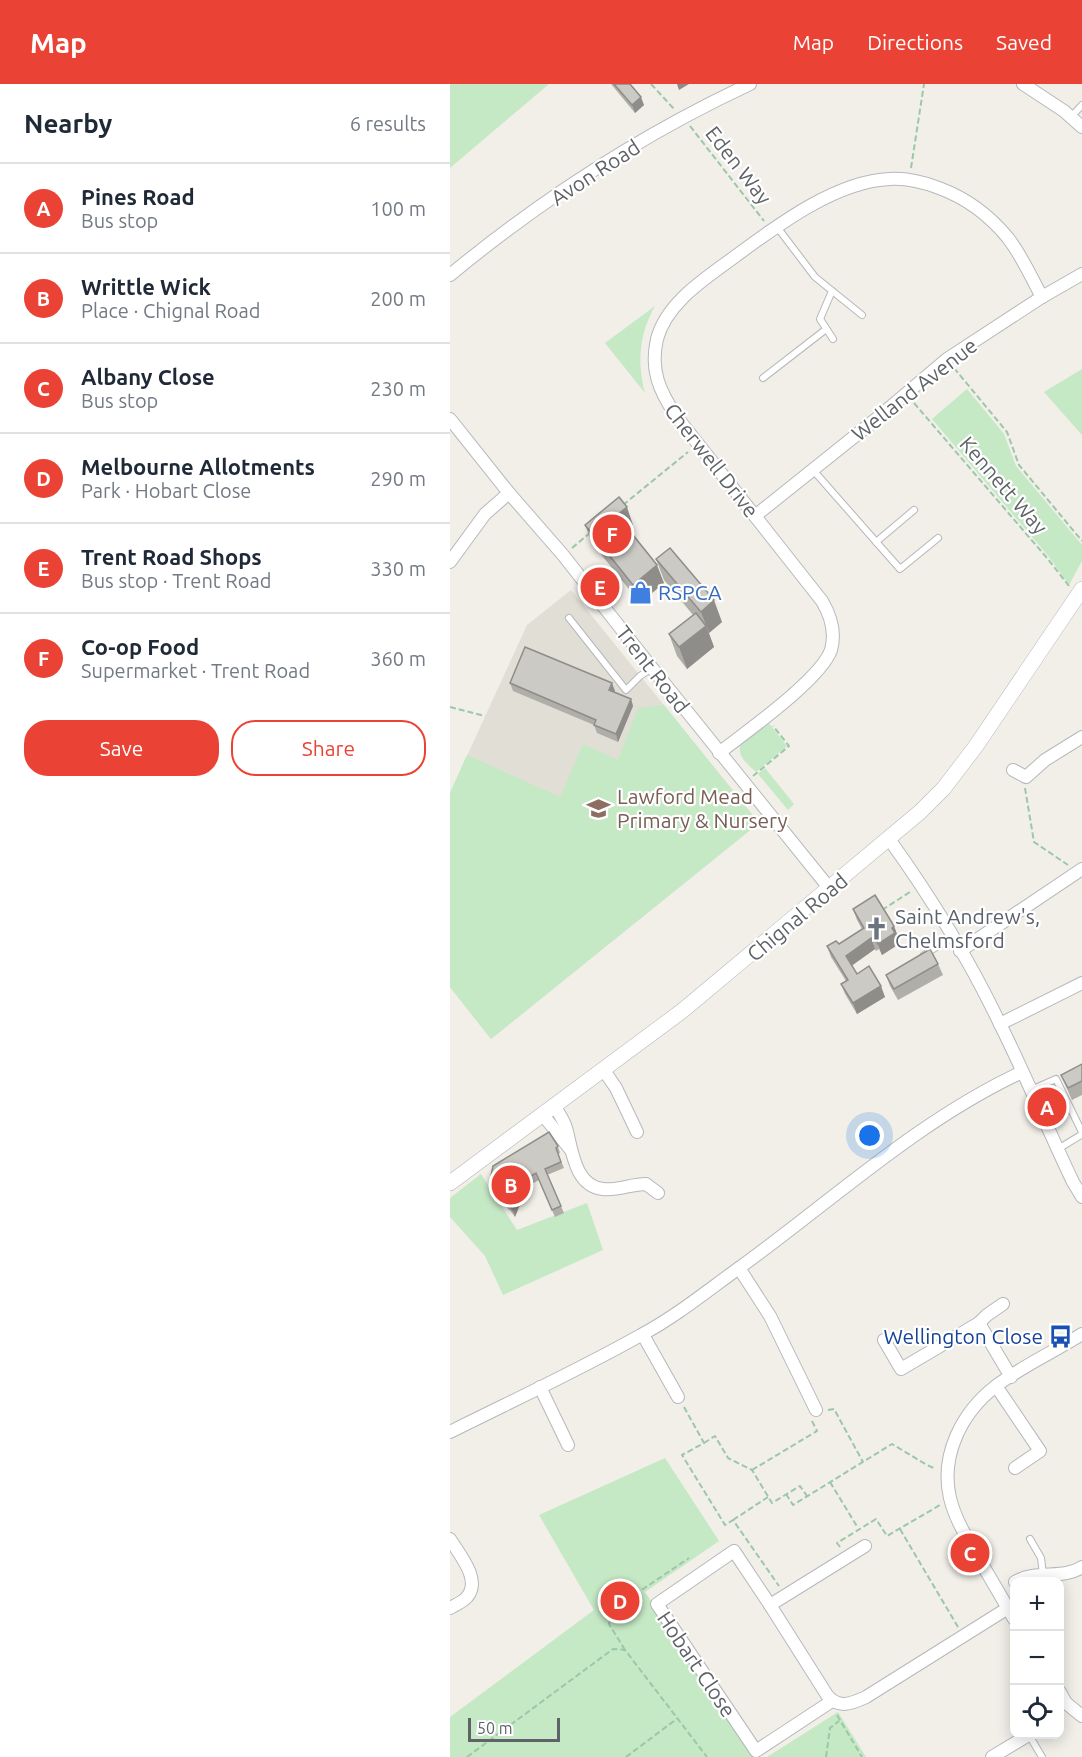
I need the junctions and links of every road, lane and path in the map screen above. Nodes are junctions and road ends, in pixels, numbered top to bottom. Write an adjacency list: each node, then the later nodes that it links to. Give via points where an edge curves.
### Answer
1 (651, 84): 7 (path, Eden Way)
2 (750, 84): 7 (street, Avon Road)
3 (924, 84): 9 (path)
4 (1023, 84): 6 (street)
5 (1082, 105): 6 (lane)
6 (1071, 117): 8 (street)
7 (683, 118): 10 (path, Eden Way); 12 (street, Avon Road, via 561,192)
8 (1082, 127)
9 (910, 180): 10 (street, Cherwell Drive, via 869,182 847,189); 14 (street, Cherwell Drive, via 947,191 992,220 1009,240)
10 (774, 229): 13 (lane, via 815,278); 22 (street, Cherwell Drive, via 696,286 664,322 658,338 654,357 661,393)
11 (1082, 274): 14 (street, Welland Avenue)
12 (450, 275)
13 (832, 291): 15 (lane); 16 (lane, via 820,319)
14 (1042, 297): 18 (street, Welland Avenue)
15 (862, 315)
16 (825, 330): 17 (lane); 19 (lane)
17 (833, 339)
18 (947, 359): 20 (street, Welland Avenue); 30 (path, Kennett Way, via 1007,432 1019,465)
19 (763, 378)
20 (906, 394): 23 (street, Welland Avenue); 34 (path, Kennett Way)
21 (451, 421): 24 (street, Trent Road)
22 (699, 444): 26 (path); 27 (street, Cherwell Drive)
23 (813, 470): 27 (street, Welland Avenue); 31 (lane)
24 (509, 493): 32 (street, Trent Road); 33 (street, via 485,514)
25 (914, 510): 31 (lane)
26 (616, 511)
27 (754, 516): 39 (street, Cherwell Drive, via 822,601 833,629 831,650 821,667)
28 (598, 526): 32 (path)
29 (938, 538): 31 (lane, via 900,569)
30 (1082, 541)
31 (876, 542)
32 (563, 555): 36 (street, Trent Road)
33 (450, 562)
34 (1080, 593): 44 (street, Chignal Road, via 944,788)
35 (569, 618): 36 (lane, via 626,690)
36 (652, 668): 41 (street, Trent Road)
37 (450, 707): 38 (path)
38 (485, 716)
39 (766, 717): 41 (street, Cherwell Drive); 43 (path, via 789,747)
40 (1082, 737): 42 (street, via 1045,760 1030,775)
41 (719, 753): 43 (street, Trent Road)
42 (1018, 773): 45 (path, via 1034,842)
43 (745, 783): 47 (street, Trent Road)
44 (889, 839): 46 (street); 47 (street, Chignal Road)
45 (1080, 871): 50 (street)
46 (921, 887): 48 (path); 49 (street)
47 (830, 889): 54 (street, Chignal Road, via 682,1011)
48 (881, 910)
49 (952, 938): 50 (street); 51 (lane)
50 (960, 951): 53 (street)
51 (922, 956)
52 (1082, 983): 53 (street)
53 (1000, 1024): 55 (street)
54 (603, 1069): 57 (street, Chignal Road); 58 (street)
55 (1022, 1072): 56 (street); 63 (street, via 950,1110)
56 (1031, 1090): 59 (street); 59 (lane, via 1056,1079 1082,1132)
57 (549, 1111): 60 (street, Chignal Road); 61 (street, via 584,1178 596,1188 646,1184)
58 (637, 1132)
59 (1057, 1149): 62 (street)
60 (450, 1183)
61 (658, 1193)
62 (1082, 1197)
63 (739, 1268): 67 (street); 73 (street, via 770,1316)
64 (1003, 1304): 65 (street)
65 (979, 1323): 68 (street, via 902,1369); 69 (street)
66 (1082, 1334): 69 (street)
67 (643, 1335): 71 (street); 72 (street)
68 (884, 1340)
69 (1011, 1377): 70 (street)
70 (996, 1386): 78 (street, via 1040,1451); 80 (street, via 964,1420 954,1442)
71 (540, 1388): 74 (street); 76 (street)
72 (678, 1397): 75 (path)
73 (816, 1410): 77 (path, via 834,1409); 79 (path, via 812,1421 817,1431)
74 (450, 1431)
75 (704, 1443): 79 (path, via 715,1436 728,1458); 86 (path, via 682,1455 725,1525)
76 (568, 1445)
77 (863, 1462): 80 (path, via 892,1444); 81 (path)
78 (1016, 1468)
79 (752, 1470): 84 (path)
80 (948, 1473): 85 (street)
81 (830, 1482): 83 (path); 87 (path)
82 (786, 1494): 83 (path, via 800,1486); 83 (path, via 793,1505); 84 (path, via 772,1503)
83 (807, 1496)
84 (768, 1497): 86 (path)
85 (950, 1498): 88 (path); 98 (street, via 962,1529)
86 (733, 1520): 99 (path)
87 (859, 1529): 88 (path, via 876,1519 887,1536); 92 (path, via 837,1543)
88 (900, 1529): 104 (path)
89 (450, 1539): 101 (street, via 470,1574 472,1586 466,1597)
90 (1030, 1539): 95 (lane, via 1041,1558)
91 (865, 1546): 92 (street)
92 (847, 1557): 99 (street)
93 (689, 1558): 105 (path, via 612,1610 609,1624)
94 (1082, 1568): 95 (street)
95 (1043, 1574): 96 (street)
96 (1026, 1577)
97 (1010, 1585): 98 (street)
98 (998, 1592): 102 (street)
99 (785, 1596): 100 (street)
100 (770, 1605): 106 (street, Hobart Close); 106 (street, Hobart Close, via 734,1551 657,1604 756,1751)
101 (450, 1608)
102 (1010, 1612)
103 (1010, 1614): 104 (street, Hobart Close)
104 (963, 1636): 106 (street, Hobart Close, via 856,1701 839,1705)
105 (625, 1650): 109 (path); 113 (path, via 613,1649)
106 (832, 1701): 110 (path)
107 (1064, 1707): 108 (street)
108 (1082, 1716)
109 (678, 1718): 114 (path); 115 (path)
110 (839, 1721): 116 (path, via 830,1728); 117 (path)
111 (1022, 1739): 118 (street)
112 (1031, 1739): 119 (lane)
113 (467, 1757)
114 (626, 1757)
115 (707, 1757)
116 (826, 1757)
117 (861, 1757)
118 (992, 1757)
119 (1042, 1757)

